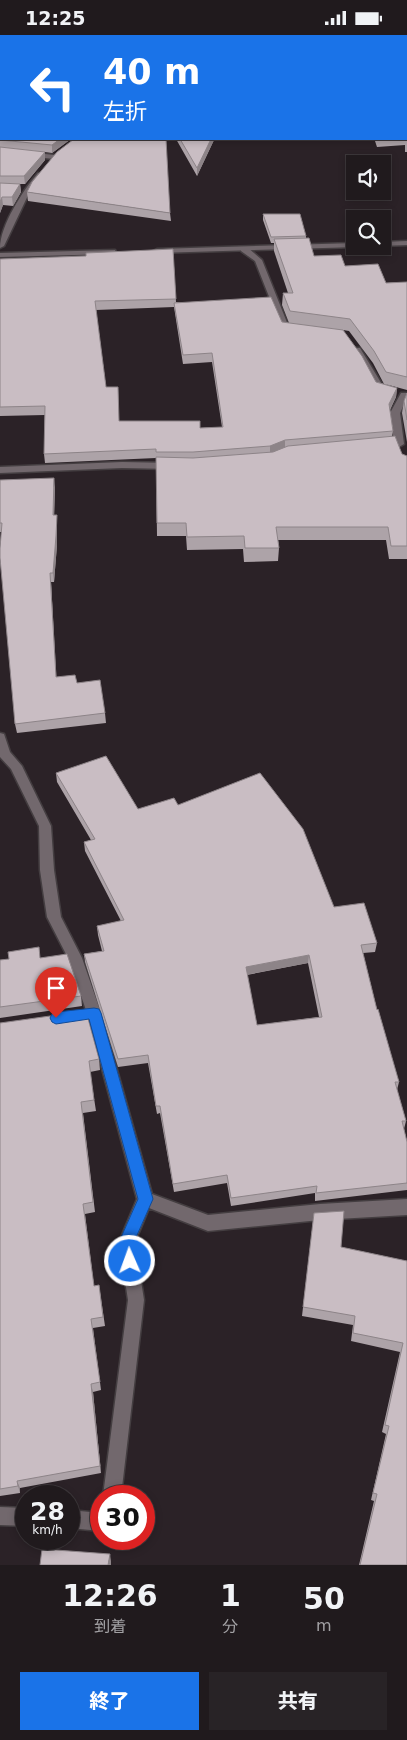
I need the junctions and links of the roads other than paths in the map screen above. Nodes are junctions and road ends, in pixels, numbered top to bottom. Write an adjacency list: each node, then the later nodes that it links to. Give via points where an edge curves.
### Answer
1 (0, 151): 3 (street, via 51,161)
2 (19, 188): 3 (street)
3 (28, 188): 6 (street)
4 (407, 243): 5 (street)
5 (391, 244)
6 (0, 245)
7 (346, 245): 8 (street)
8 (244, 249): 9 (street); 12 (street, via 258,260 285,327)
9 (148, 251)
10 (120, 252): 11 (street)
11 (0, 255)
12 (302, 329)
13 (351, 342): 14 (street, via 380,388)
14 (405, 395): 15 (street, via 395,413 401,448)
15 (371, 446)
16 (184, 466): 17 (street)
17 (0, 470)
18 (0, 737): 19 (street)
19 (2, 754): 20 (street, via 16,766 45,826 54,917 76,958)
20 (94, 1013): 21 (street); 22 (street)
21 (75, 1016)
22 (145, 1199): 23 (street, via 208,1223); 24 (street, via 127,1242 136,1299)
23 (407, 1207)
24 (113, 1485)
25 (0, 1516): 26 (street)
26 (15, 1517)

